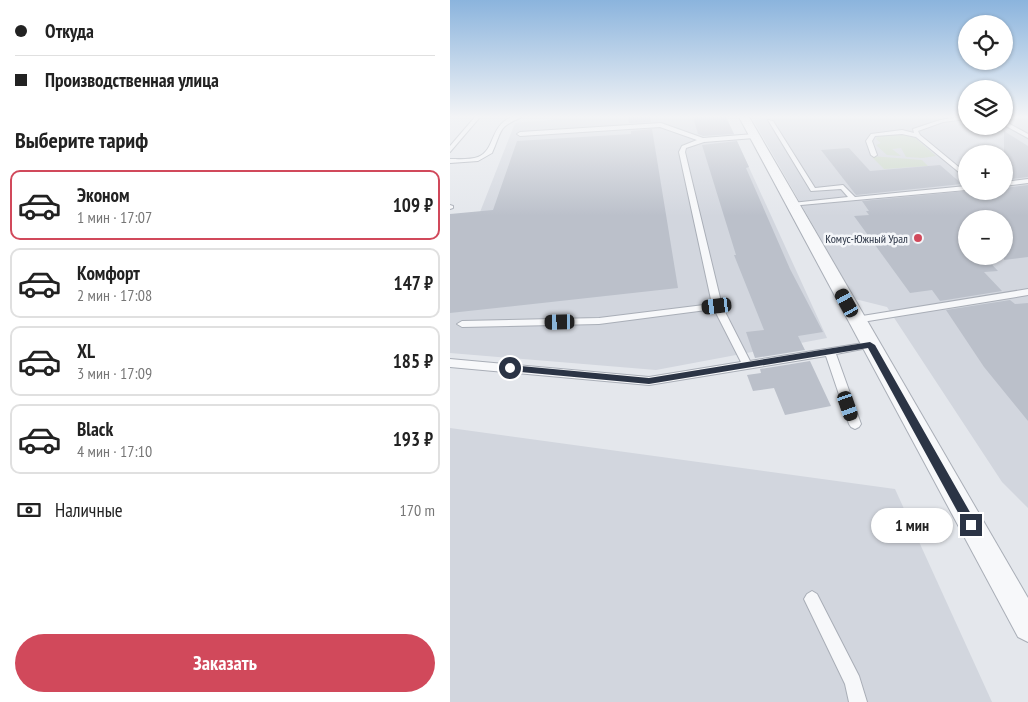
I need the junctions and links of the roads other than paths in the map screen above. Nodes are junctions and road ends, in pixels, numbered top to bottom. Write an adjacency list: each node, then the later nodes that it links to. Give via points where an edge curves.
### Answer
1 (491, 150): 8 (lane, via 478,159)
2 (684, 150): 16 (lane)
3 (762, 150): 14 (street)
4 (788, 150): 13 (lane, via 813,190 843,187)
5 (872, 150): 7 (lane)
6 (935, 150): 9 (lane)
7 (874, 155)
8 (450, 161)
9 (958, 169)
10 (1028, 182): 11 (lane)
11 (1013, 183)
12 (958, 189): 13 (lane)
13 (853, 198): 14 (lane)
14 (792, 204): 17 (street)
15 (1028, 292): 17 (lane)
16 (717, 306): 18 (lane, via 599,321); 22 (lane)
17 (856, 320): 19 (street)
18 (462, 324)
19 (870, 345): 20 (lane); 25 (street)
20 (830, 352): 22 (lane); 23 (lane)
21 (450, 363): 22 (lane, via 649,381)
22 (747, 366)
23 (855, 424)
24 (812, 599): 26 (lane, via 853,682)
25 (1028, 627)
26 (858, 702)

